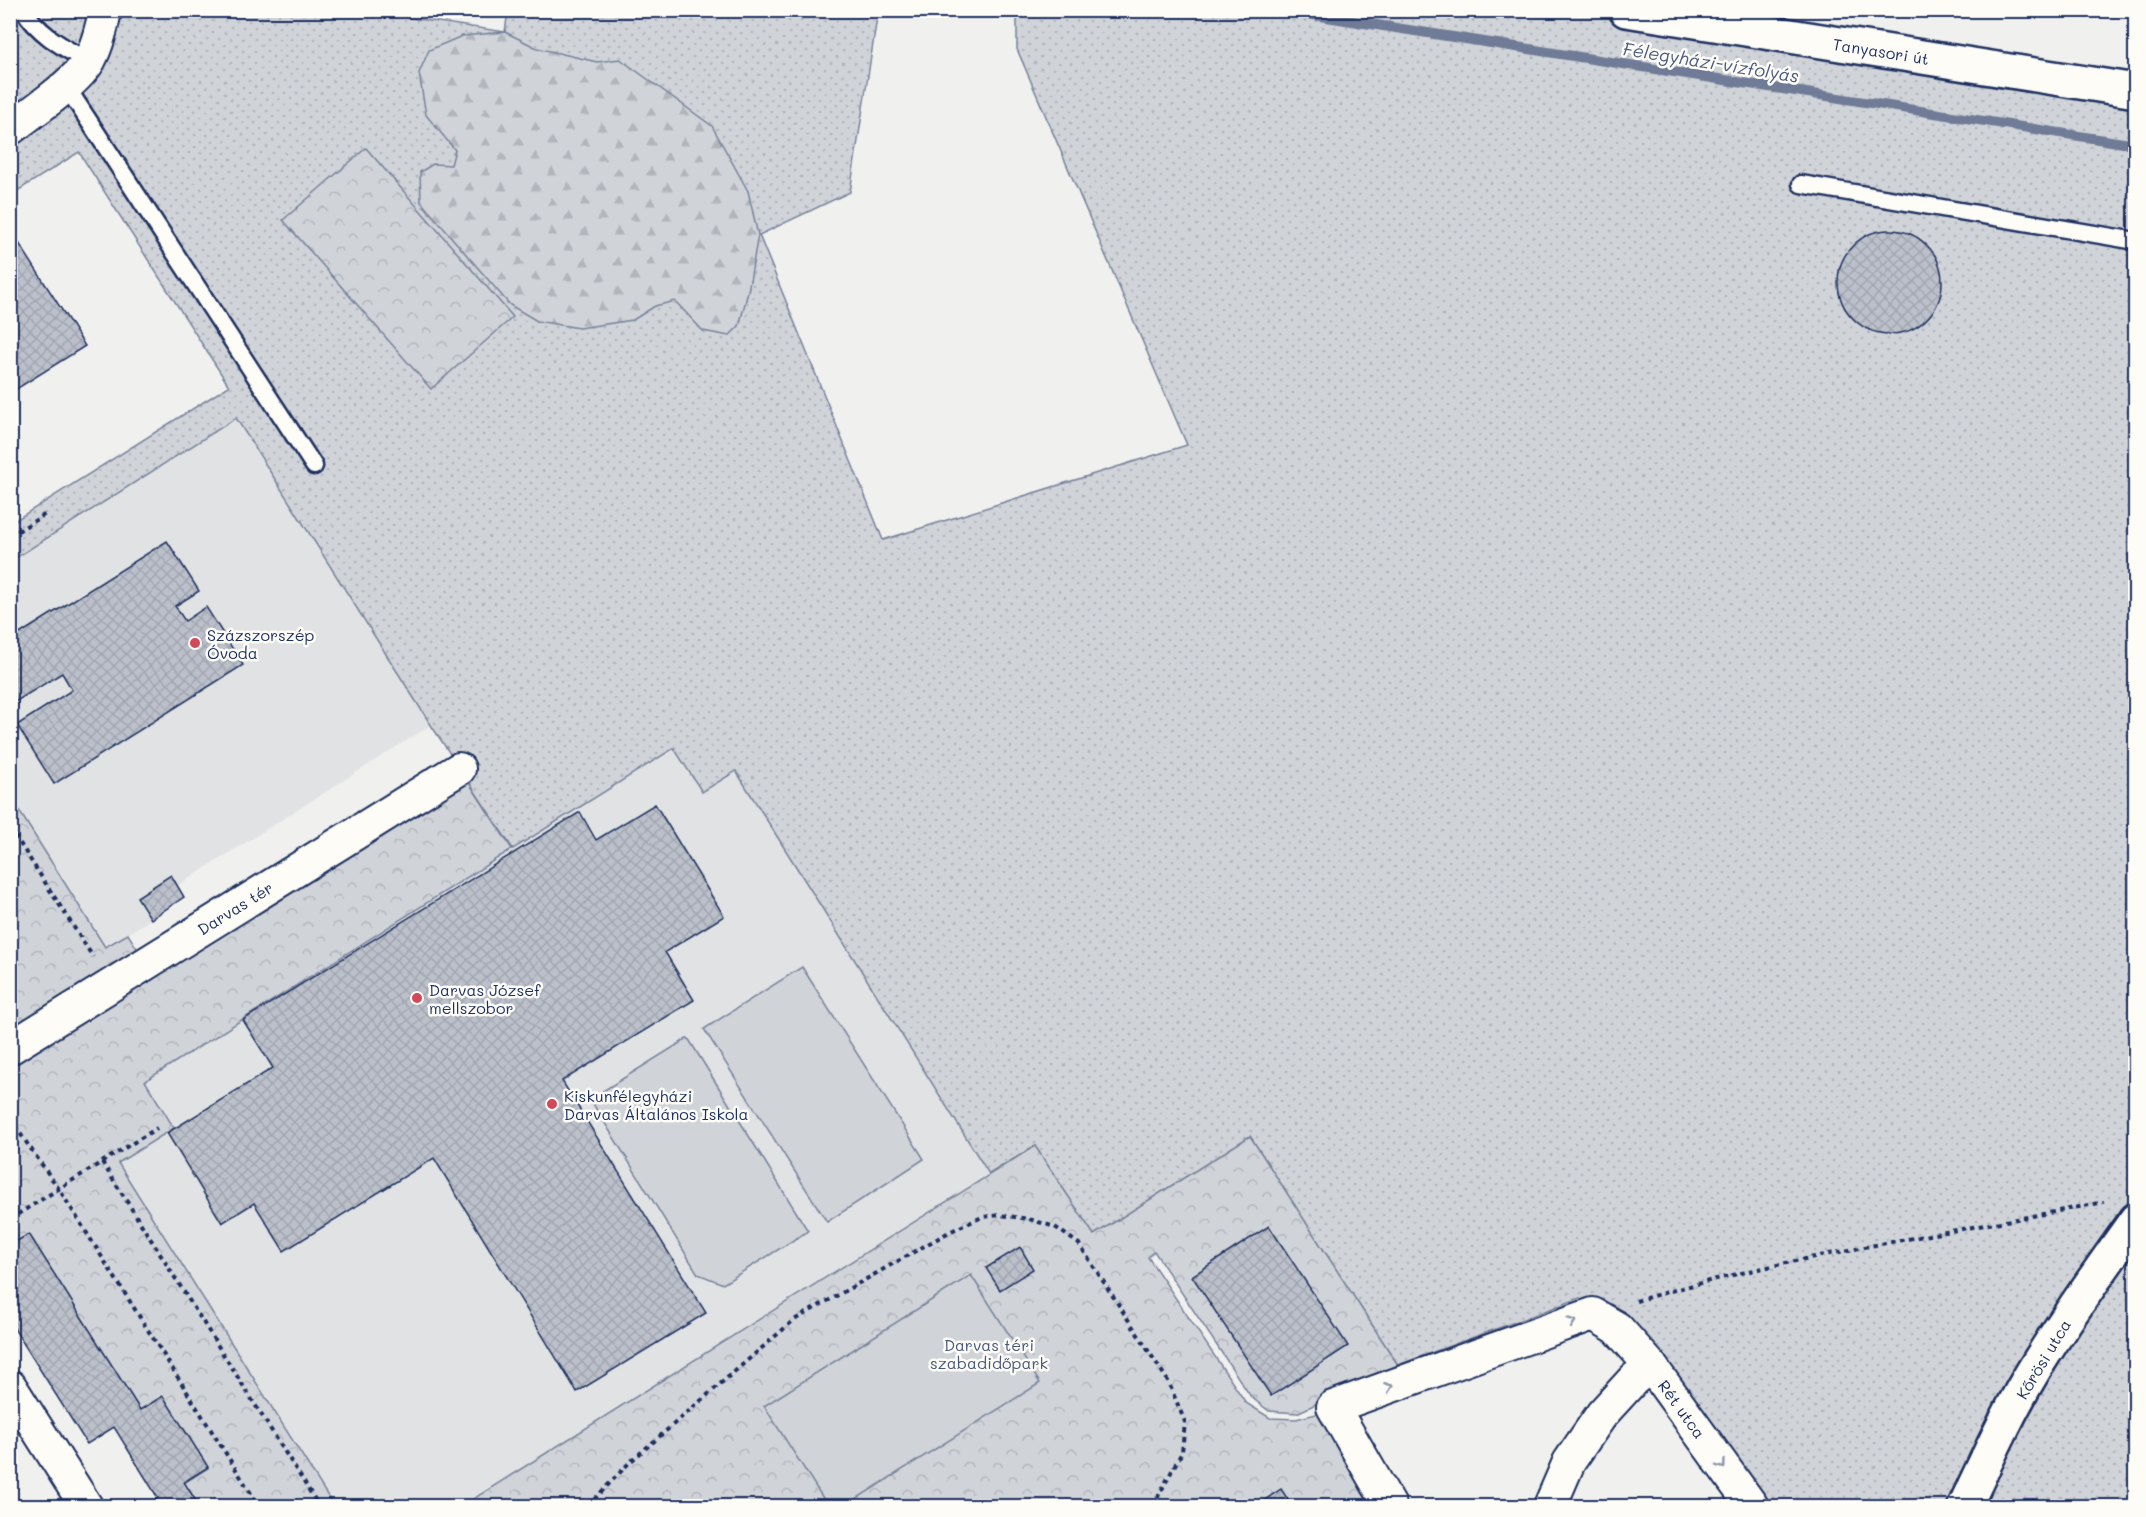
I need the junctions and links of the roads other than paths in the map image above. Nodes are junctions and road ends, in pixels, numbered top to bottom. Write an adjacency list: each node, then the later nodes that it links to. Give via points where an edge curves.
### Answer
1 (24, 10): 4 (lane, via 39,29)
2 (105, 10): 4 (street)
3 (1626, 10): 6 (street, Tanyasori út)
4 (89, 62): 5 (street)
5 (66, 86): 7 (street); 10 (lane)
6 (2136, 91)
7 (10, 129)
8 (1801, 184): 9 (lane)
9 (2136, 241)
10 (314, 466)
11 (459, 769): 12 (street, Darvas tér)
12 (10, 1048)
13 (2124, 1210): 20 (street, Kőrösi utca, via 2077,1303 2038,1362)
14 (1651, 1366): 17 (street, one-way to 14, via 1334,1407 1593,1314 1617,1328); 18 (street, Rét utca, via 1602,1414 1569,1462); 19 (street, Rét utca, one-way to 19)
15 (10, 1386): 16 (street)
16 (86, 1506)
17 (1390, 1506)
18 (1550, 1506)
19 (1752, 1506)
20 (1965, 1506)

